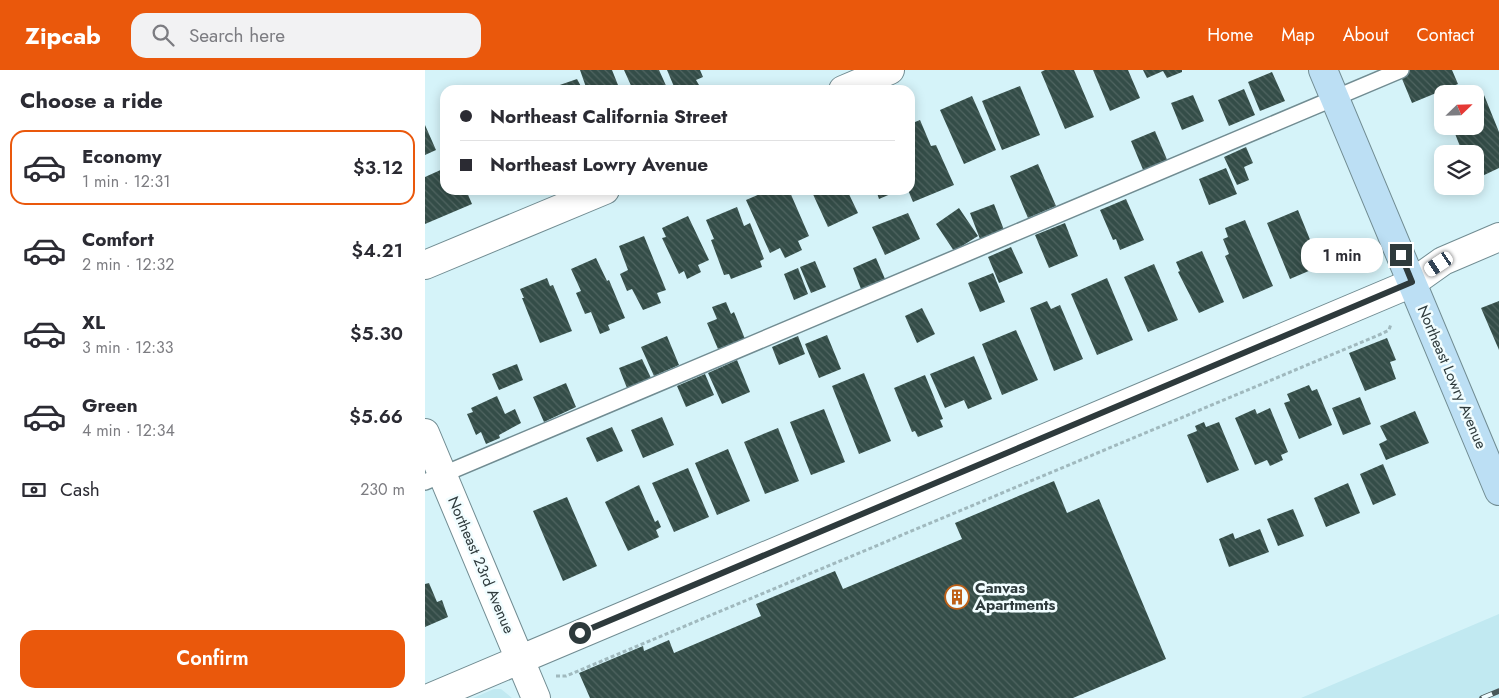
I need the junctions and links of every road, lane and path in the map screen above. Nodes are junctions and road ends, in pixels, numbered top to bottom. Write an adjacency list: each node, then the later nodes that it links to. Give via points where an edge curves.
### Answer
1 (890, 70): 4 (street)
2 (1323, 70): 5 (main road, Northeast Lowry Avenue)
3 (1401, 70): 5 (lane)
4 (855, 85)
5 (1335, 99): 9 (main road, Northeast Lowry Avenue); 13 (lane)
6 (593, 195): 8 (street)
7 (1499, 237): 9 (street, via 1443,261)
8 (425, 266)
9 (1412, 282): 12 (main road, Northeast Lowry Avenue); 15 (street)
10 (1391, 324): 16 (path, via 1389,330 1317,361 565,676)
11 (425, 433): 13 (street, Northeast 23rd Avenue)
12 (1493, 458): 14 (main road, Northeast Lowry Avenue)
13 (434, 478): 15 (street, Northeast 23rd Avenue)
14 (1499, 491)
15 (520, 658): 17 (street); 18 (street, Northeast 23rd Avenue)
16 (553, 676)
17 (429, 698)
18 (536, 698)

